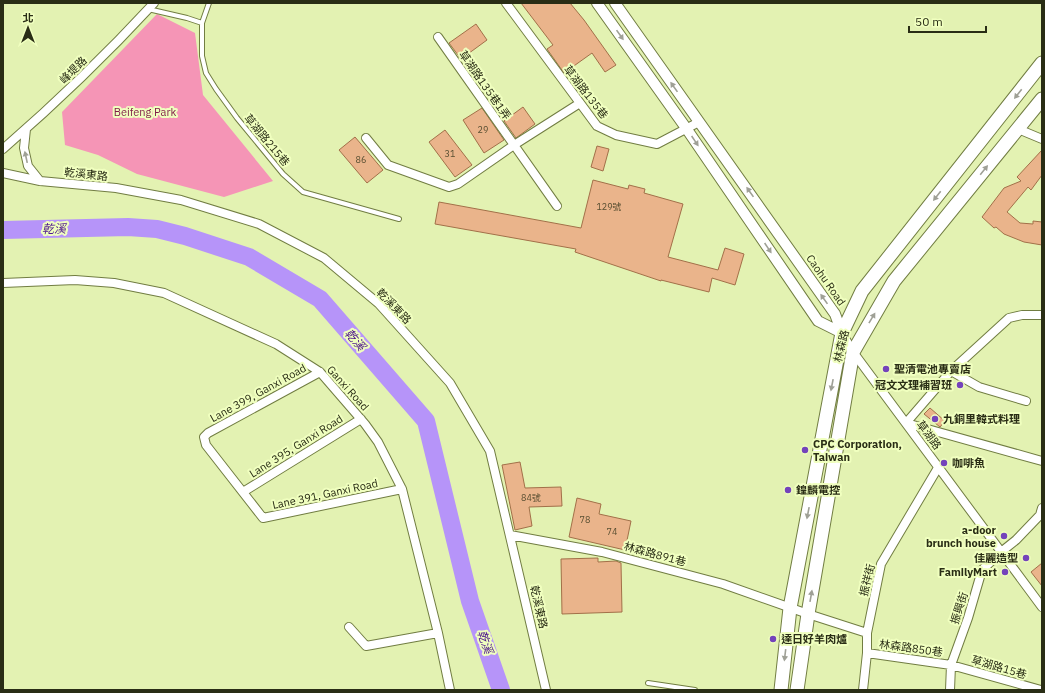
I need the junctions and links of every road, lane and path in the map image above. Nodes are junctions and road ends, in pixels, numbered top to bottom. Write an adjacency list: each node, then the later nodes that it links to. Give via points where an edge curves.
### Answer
1 (209, 3): 6 (lane, 草湖路215巷)
2 (506, 3): 10 (street, 草湖路135巷)
3 (597, 3): 12 (street, one-way to 12)
4 (615, 3): 11 (street, Caohu Road, one-way to 4)
5 (151, 6): 6 (lane); 13 (street, 峰堤路, via 94,66)
6 (202, 24): 22 (lane, 草湖路215巷, via 202,56 206,73 237,118 283,174 304,192)
7 (438, 37): 17 (street, 草湖路135巷1弄)
8 (1042, 63): 25 (main road, 林森路, one-way to 25, via 862,291)
9 (1042, 99): 14 (main road, 林森路)
10 (580, 103): 12 (street, 草湖路135巷, via 597,126 616,135 657,144); 17 (street)
11 (699, 122): 12 (street, 草湖路135巷); 25 (street, Caohu Road, one-way to 11, via 835,314)
12 (686, 128): 25 (street, one-way to 25, via 818,321)
13 (26, 129): 18 (street, 峰堤路); 20 (street, one-way to 13, via 28,166 24,148)
14 (1018, 129): 16 (street); 26 (main road, 林森路, one-way to 14, via 894,281)
15 (366, 138): 17 (street, via 388,165 449,187 458,184)
16 (1042, 139)
17 (514, 145): 21 (street, 草湖路135巷1弄)
18 (3, 149)
19 (3, 173): 20 (street, 乾溪東路)
20 (40, 181): 37 (street, 乾溪東路, via 116,188 181,200 259,224 324,258 379,304 450,383 490,451)
21 (557, 206)
22 (399, 219)
23 (3, 283): 28 (street, Ganxi Road, via 75,280 114,283 164,293 276,344)
24 (1042, 315): 27 (street, via 1009,318)
25 (842, 333): 26 (street, 草湖路); 40 (main road, 林森路, one-way to 40)
26 (853, 352): 31 (street, 草湖路); 41 (main road, 林森路, one-way to 26)
27 (951, 371): 29 (street, via 979,387); 31 (street)
28 (320, 372): 30 (street, Ganxi Road); 35 (street, Lane 399, Ganxi Road, via 205,435 206,445)
29 (1026, 401)
30 (361, 419): 34 (street, Ganxi Road, via 378,442); 35 (street, Lane 395, Ganxi Road)
31 (906, 424): 32 (street); 33 (street, 草湖路)
32 (1042, 461)
33 (939, 466): 38 (street, 草湖路); 44 (street, 振祥街, via 881,564)
34 (402, 488): 35 (street, Lane 391, Ganxi Road, via 265,518 261,517); 43 (street, Ganxi Road)
35 (242, 492)
36 (1041, 513): 38 (street, 振興街)
37 (510, 534): 40 (street, 林森路891巷, via 602,552 723,584); 49 (street, 乾溪東路)
38 (1001, 552): 39 (street, 草湖路); 46 (street, 振興街, via 982,570)
39 (1042, 607)
40 (790, 608): 41 (street, 林森路891巷); 51 (main road, 林森路, one-way to 51)
41 (808, 614): 44 (street, 林森路850巷); 52 (main road, 林森路)
42 (349, 627): 43 (street, via 366,646)
43 (438, 633): 48 (street, Ganxi Road)
44 (867, 633): 45 (street, 振祥街)
45 (867, 653): 46 (street, 林森路850巷); 53 (street, 振祥街)
46 (951, 665): 54 (street, 振興街); 55 (street, 草湖路15巷)
47 (648, 683): 50 (lane)
48 (450, 690)
49 (546, 690)
50 (696, 690)
51 (781, 690)
52 (797, 690)
53 (863, 690)
54 (950, 690)
55 (1041, 690)

